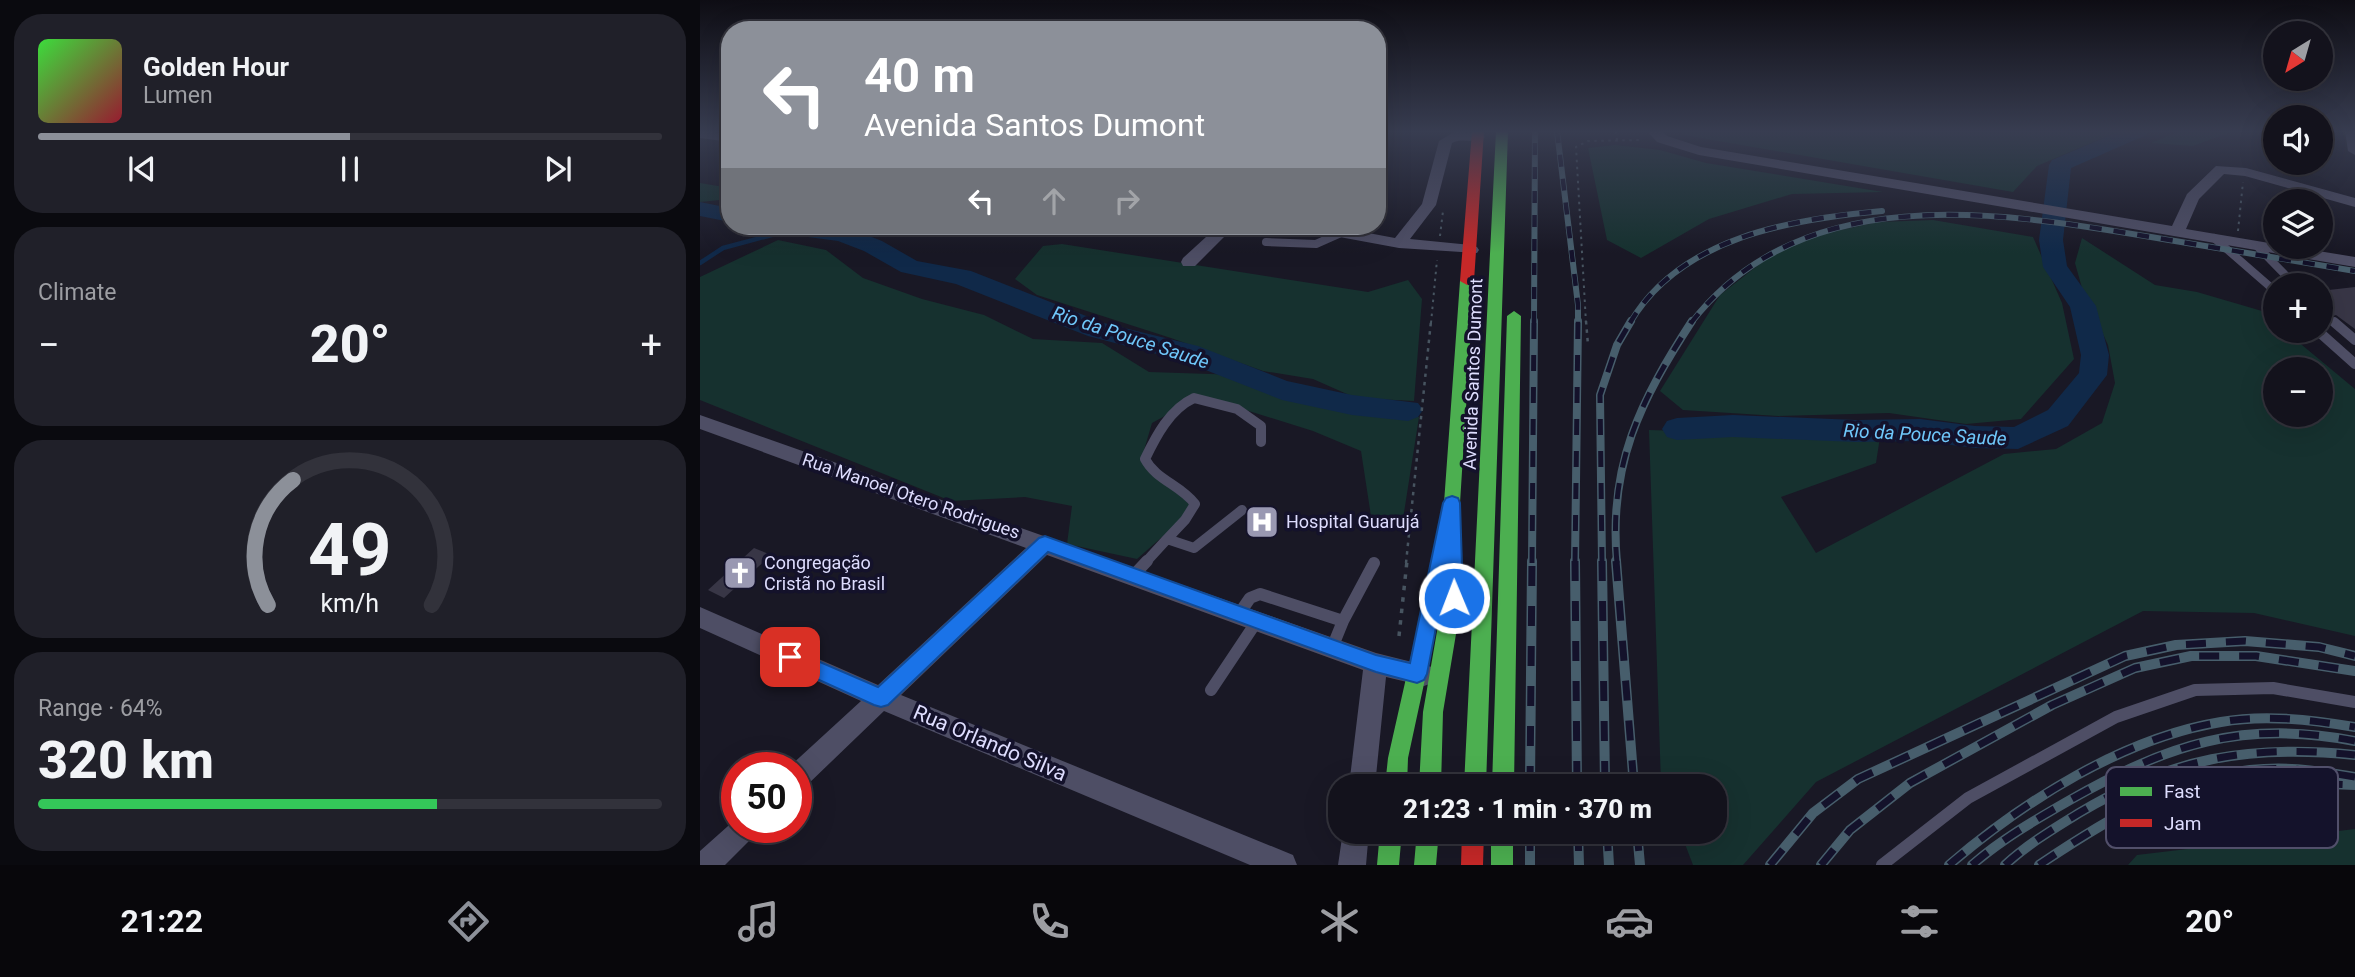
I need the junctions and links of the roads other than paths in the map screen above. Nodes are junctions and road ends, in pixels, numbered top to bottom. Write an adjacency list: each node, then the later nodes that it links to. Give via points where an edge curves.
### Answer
1 (1438, 171): 16 (street, via 1429,205)
2 (1476, 171): 18 (main road, Avenida Santos Dumont)
3 (1500, 171): 50 (main road, Avenida Santos Dumont)
4 (1516, 171): 8 (main road)
5 (1820, 171): 10 (street)
6 (2218, 171): 10 (street, via 2192,197)
7 (2241, 171): 9 (street)
8 (1516, 185)
9 (2355, 203)
10 (2177, 232): 14 (street)
11 (1218, 235): 19 (street)
12 (1338, 235): 15 (lane, via 1311,246)
13 (1358, 235): 16 (street)
14 (2213, 238): 17 (street); 22 (lane)
15 (1266, 242)
16 (1399, 243): 18 (street)
17 (2257, 246): 20 (street); 21 (lane)
18 (1471, 250): 30 (main road, Avenida Santos Dumont)
19 (1189, 262)
20 (2355, 262)
21 (2283, 273)
22 (2263, 281)
23 (1514, 305): 51 (main road)
24 (2334, 322): 25 (lane)
25 (2355, 340)
26 (2331, 343): 27 (lane)
27 (2355, 364)
28 (700, 422): 33 (street, Rua Manoel Otero Rodrigues)
29 (1261, 442): 32 (lane, via 1261,426 1237,410 1194,398 1180,405 1145,459 1147,466 1180,487 1195,504)
30 (1452, 503): 41 (main road, Avenida Santos Dumont); 42 (main road, Avenida Santos Dumont, via 1454,598)
31 (1242, 510): 32 (lane, via 1194,548)
32 (1167, 539): 35 (lane)
33 (1045, 544): 35 (street, Rua Manoel Otero Rodrigues); 44 (street)
34 (1374, 563): 38 (lane)
35 (1133, 576): 37 (street, Rua Manoel Otero Rodrigues)
36 (700, 617): 44 (street, Rua Orlando Silva)
37 (1248, 617): 38 (lane, via 1248,600 1260,594); 39 (street, Rua Manoel Otero Rodrigues); 43 (lane)
38 (1343, 621): 39 (lane)
39 (1332, 648): 40 (street, Rua Manoel Otero Rodrigues)
40 (1386, 666): 41 (street, Rua Manoel Otero Rodrigues); 47 (street)
41 (1417, 674): 42 (street, Rua Manoel Otero Rodrigues); 48 (main road, Avenida Santos Dumont)
42 (1439, 677): 49 (main road, Avenida Santos Dumont)
43 (1211, 690)
44 (881, 698): 46 (street); 59 (street, Rua Orlando Silva)
45 (2355, 702): 65 (lane, via 2273,688 2195,690 2116,717 1968,798)
46 (812, 763)
47 (1364, 774)
48 (1397, 774)
49 (1430, 774)
50 (1475, 774)
51 (1503, 774)
52 (728, 843): 58 (street)
53 (1354, 844): 60 (street)
54 (1390, 844): 61 (main road)
55 (1427, 844): 62 (main road)
56 (1473, 844): 63 (main road)
57 (1503, 844): 64 (main road)
58 (705, 865)
59 (1283, 865)
60 (1352, 865)
61 (1388, 865)
62 (1425, 865)
63 (1472, 865)
64 (1502, 865)
65 (1882, 865)

